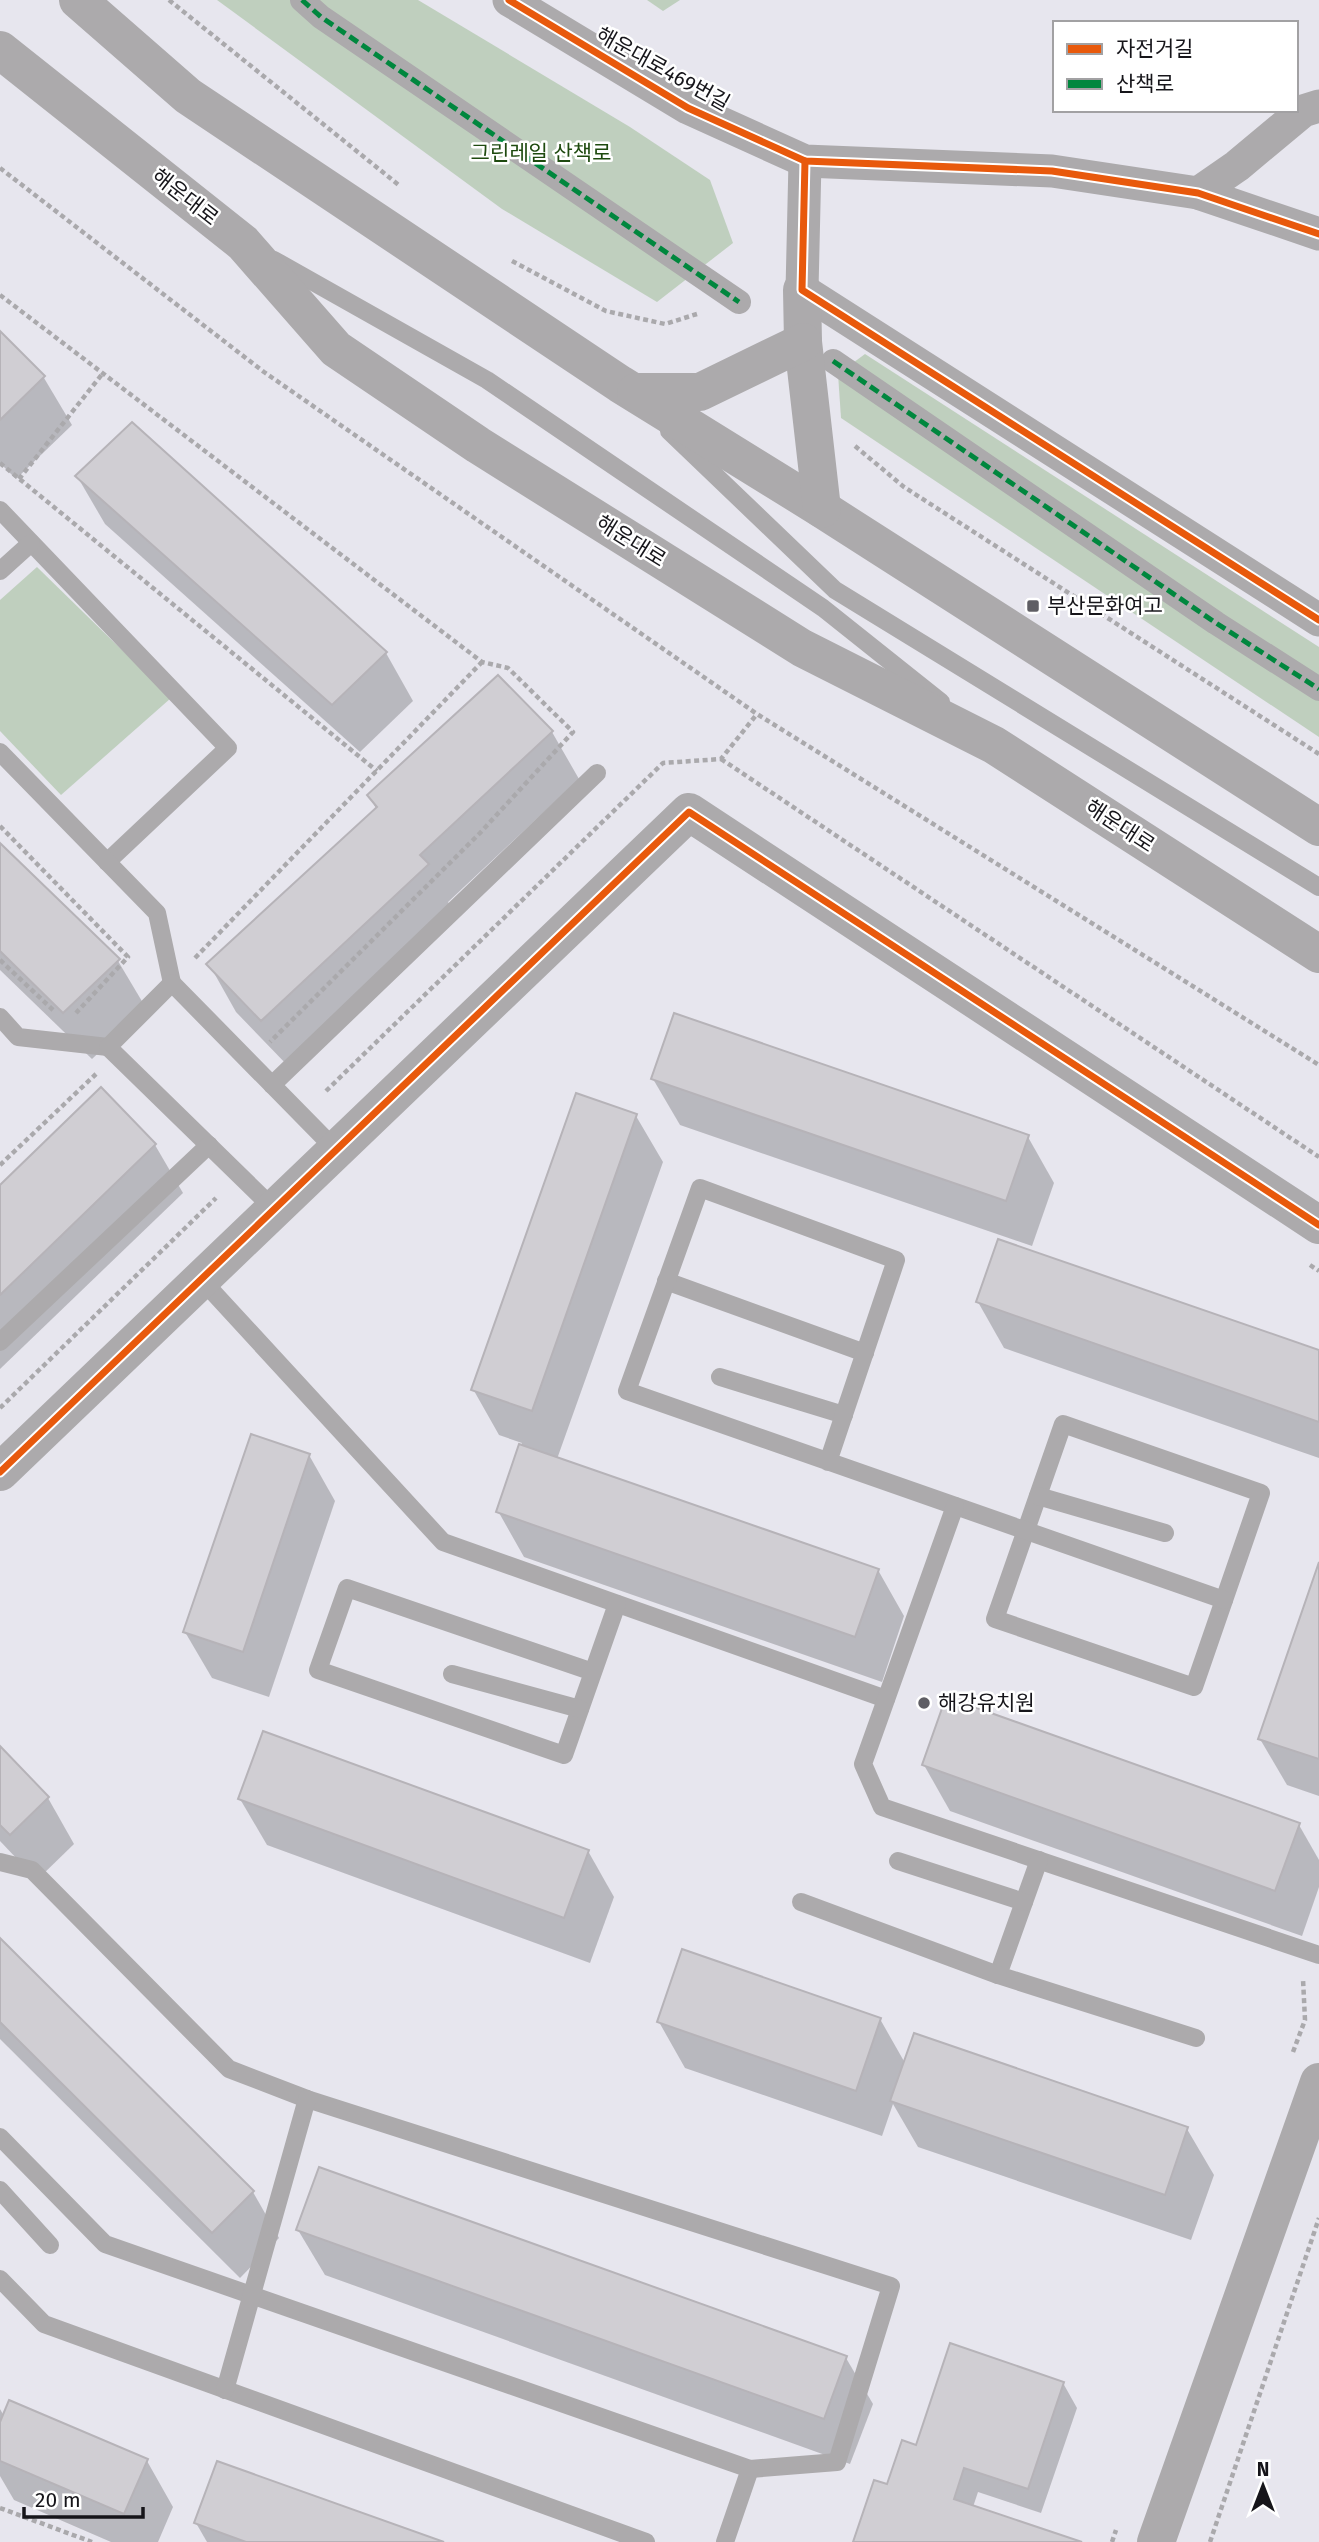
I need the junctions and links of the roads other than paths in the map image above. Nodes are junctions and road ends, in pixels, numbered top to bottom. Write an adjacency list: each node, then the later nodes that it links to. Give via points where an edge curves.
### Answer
1 (78, 0): 13 (main road, via 188,96)
2 (302, 0): 11 (street)
3 (509, 0): 6 (street, 해운대로469번길, via 688,108)
4 (0, 50): 9 (main road, 해운대로)
5 (1319, 106): 7 (street, via 1303,111)
6 (805, 161): 7 (street, via 1052,171); 10 (street)
7 (1198, 194): 8 (street)
8 (1319, 234)
9 (243, 243): 20 (lane, via 487,380 823,608); 20 (main road, 해운대로, via 336,349 478,445 802,648)
10 (802, 290): 12 (main road); 18 (street)
11 (739, 302)
12 (818, 351): 13 (main road, via 700,391); 14 (main road); 19 (street)
13 (628, 388): 14 (main road); 25 (lane, via 835,590)
14 (822, 509): 23 (main road)
15 (0, 510): 16 (lane)
16 (32, 543): 17 (lane); 24 (lane, via 228,748)
17 (0, 571)
18 (1319, 620)
19 (1319, 689)
20 (994, 745): 26 (main road, 해운대로)
21 (0, 752): 24 (lane)
22 (597, 772): 30 (lane)
23 (1319, 827)
24 (107, 862): 27 (lane, via 157,913)
25 (1319, 887)
26 (1319, 954)
27 (172, 983): 29 (lane); 30 (lane)
28 (0, 1017): 29 (lane, via 18,1037)
29 (108, 1047): 31 (lane)
30 (272, 1085): 32 (lane)
31 (209, 1145): 33 (lane); 37 (lane)
32 (336, 1150): 33 (main road); 34 (main road, via 689,812)
33 (274, 1209): 35 (main road)
34 (1319, 1225)
35 (201, 1279): 42 (main road); 48 (lane, via 443,1542)
36 (666, 1281): 38 (lane); 38 (lane, via 700,1188 896,1260); 41 (lane, via 627,1391)
37 (0, 1342)
38 (865, 1353): 40 (lane)
39 (720, 1377): 40 (lane)
40 (844, 1415): 41 (lane)
41 (828, 1462): 44 (lane)
42 (0, 1472)
43 (1038, 1496): 45 (lane); 46 (lane); 47 (lane, via 1063,1424 1261,1493)
44 (954, 1506): 45 (lane); 51 (lane)
45 (1026, 1531): 47 (lane); 47 (lane, via 995,1619 1194,1687)
46 (1165, 1533)
47 (1224, 1600)
48 (617, 1604): 49 (lane); 51 (lane)
49 (593, 1672): 52 (lane); 52 (lane, via 347,1588 318,1670 564,1755)
50 (452, 1674): 52 (lane)
51 (886, 1699): 53 (lane, via 863,1764 882,1807)
52 (580, 1709)
53 (1038, 1860): 57 (lane); 58 (lane)
54 (898, 1861): 57 (lane)
55 (0, 1862): 62 (lane, via 32,1870 229,2069)
56 (801, 1902): 59 (lane)
57 (1024, 1902): 59 (lane)
58 (1319, 1955)
59 (998, 1975): 60 (lane)
60 (1196, 2038)
61 (1319, 2082): 72 (main road)
62 (307, 2099): 67 (lane); 69 (lane, via 891,2286 837,2462)
63 (0, 2137): 67 (lane, via 105,2244)
64 (0, 2190): 65 (lane)
65 (50, 2245)
66 (0, 2279): 68 (lane, via 44,2324)
67 (251, 2295): 68 (lane); 69 (lane)
68 (225, 2390): 70 (lane)
69 (750, 2469): 71 (lane)
70 (646, 2542)
71 (725, 2542)
72 (1156, 2542)

